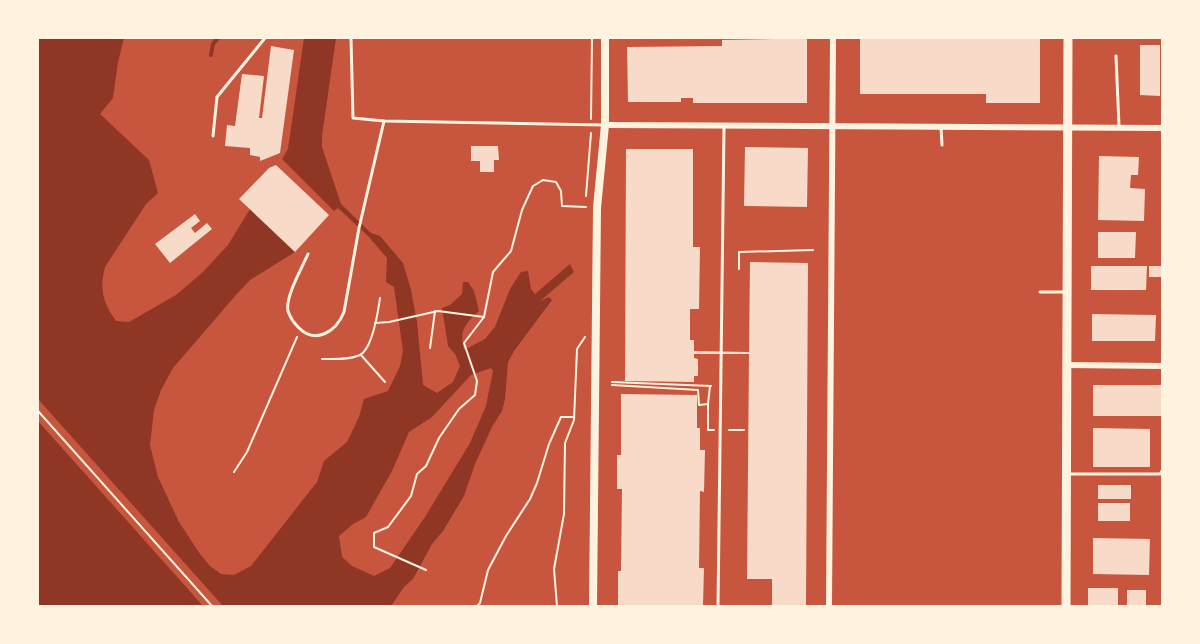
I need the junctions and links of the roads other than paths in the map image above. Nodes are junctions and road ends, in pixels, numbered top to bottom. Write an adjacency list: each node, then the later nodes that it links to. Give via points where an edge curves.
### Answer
1 (265, 38): 15 (lane, via 217,97)
2 (351, 38): 7 (lane, via 353,118)
3 (604, 38): 8 (street)
4 (832, 38): 11 (street)
5 (1068, 38): 12 (main road)
6 (1116, 56): 13 (lane)
7 (384, 121): 8 (lane); 17 (lane, via 340,323 317,337 300,329 288,311)
8 (605, 125): 9 (street); 24 (street, via 597,208)
9 (724, 125): 11 (street); 25 (lane)
10 (941, 125): 11 (street); 12 (street); 16 (lane)
11 (832, 126): 26 (street)
12 (1067, 127): 13 (street); 19 (main road)
13 (1119, 127): 14 (street)
14 (1162, 128)
15 (213, 136)
16 (942, 145)
17 (308, 254)
18 (1040, 292): 19 (lane)
19 (1066, 292): 20 (main road)
20 (1067, 365): 21 (street); 23 (main road)
21 (1162, 366)
22 (1162, 471): 23 (lane)
23 (1066, 474): 27 (main road)
24 (593, 606)
25 (718, 606)
26 (829, 606)
27 (1066, 606)

